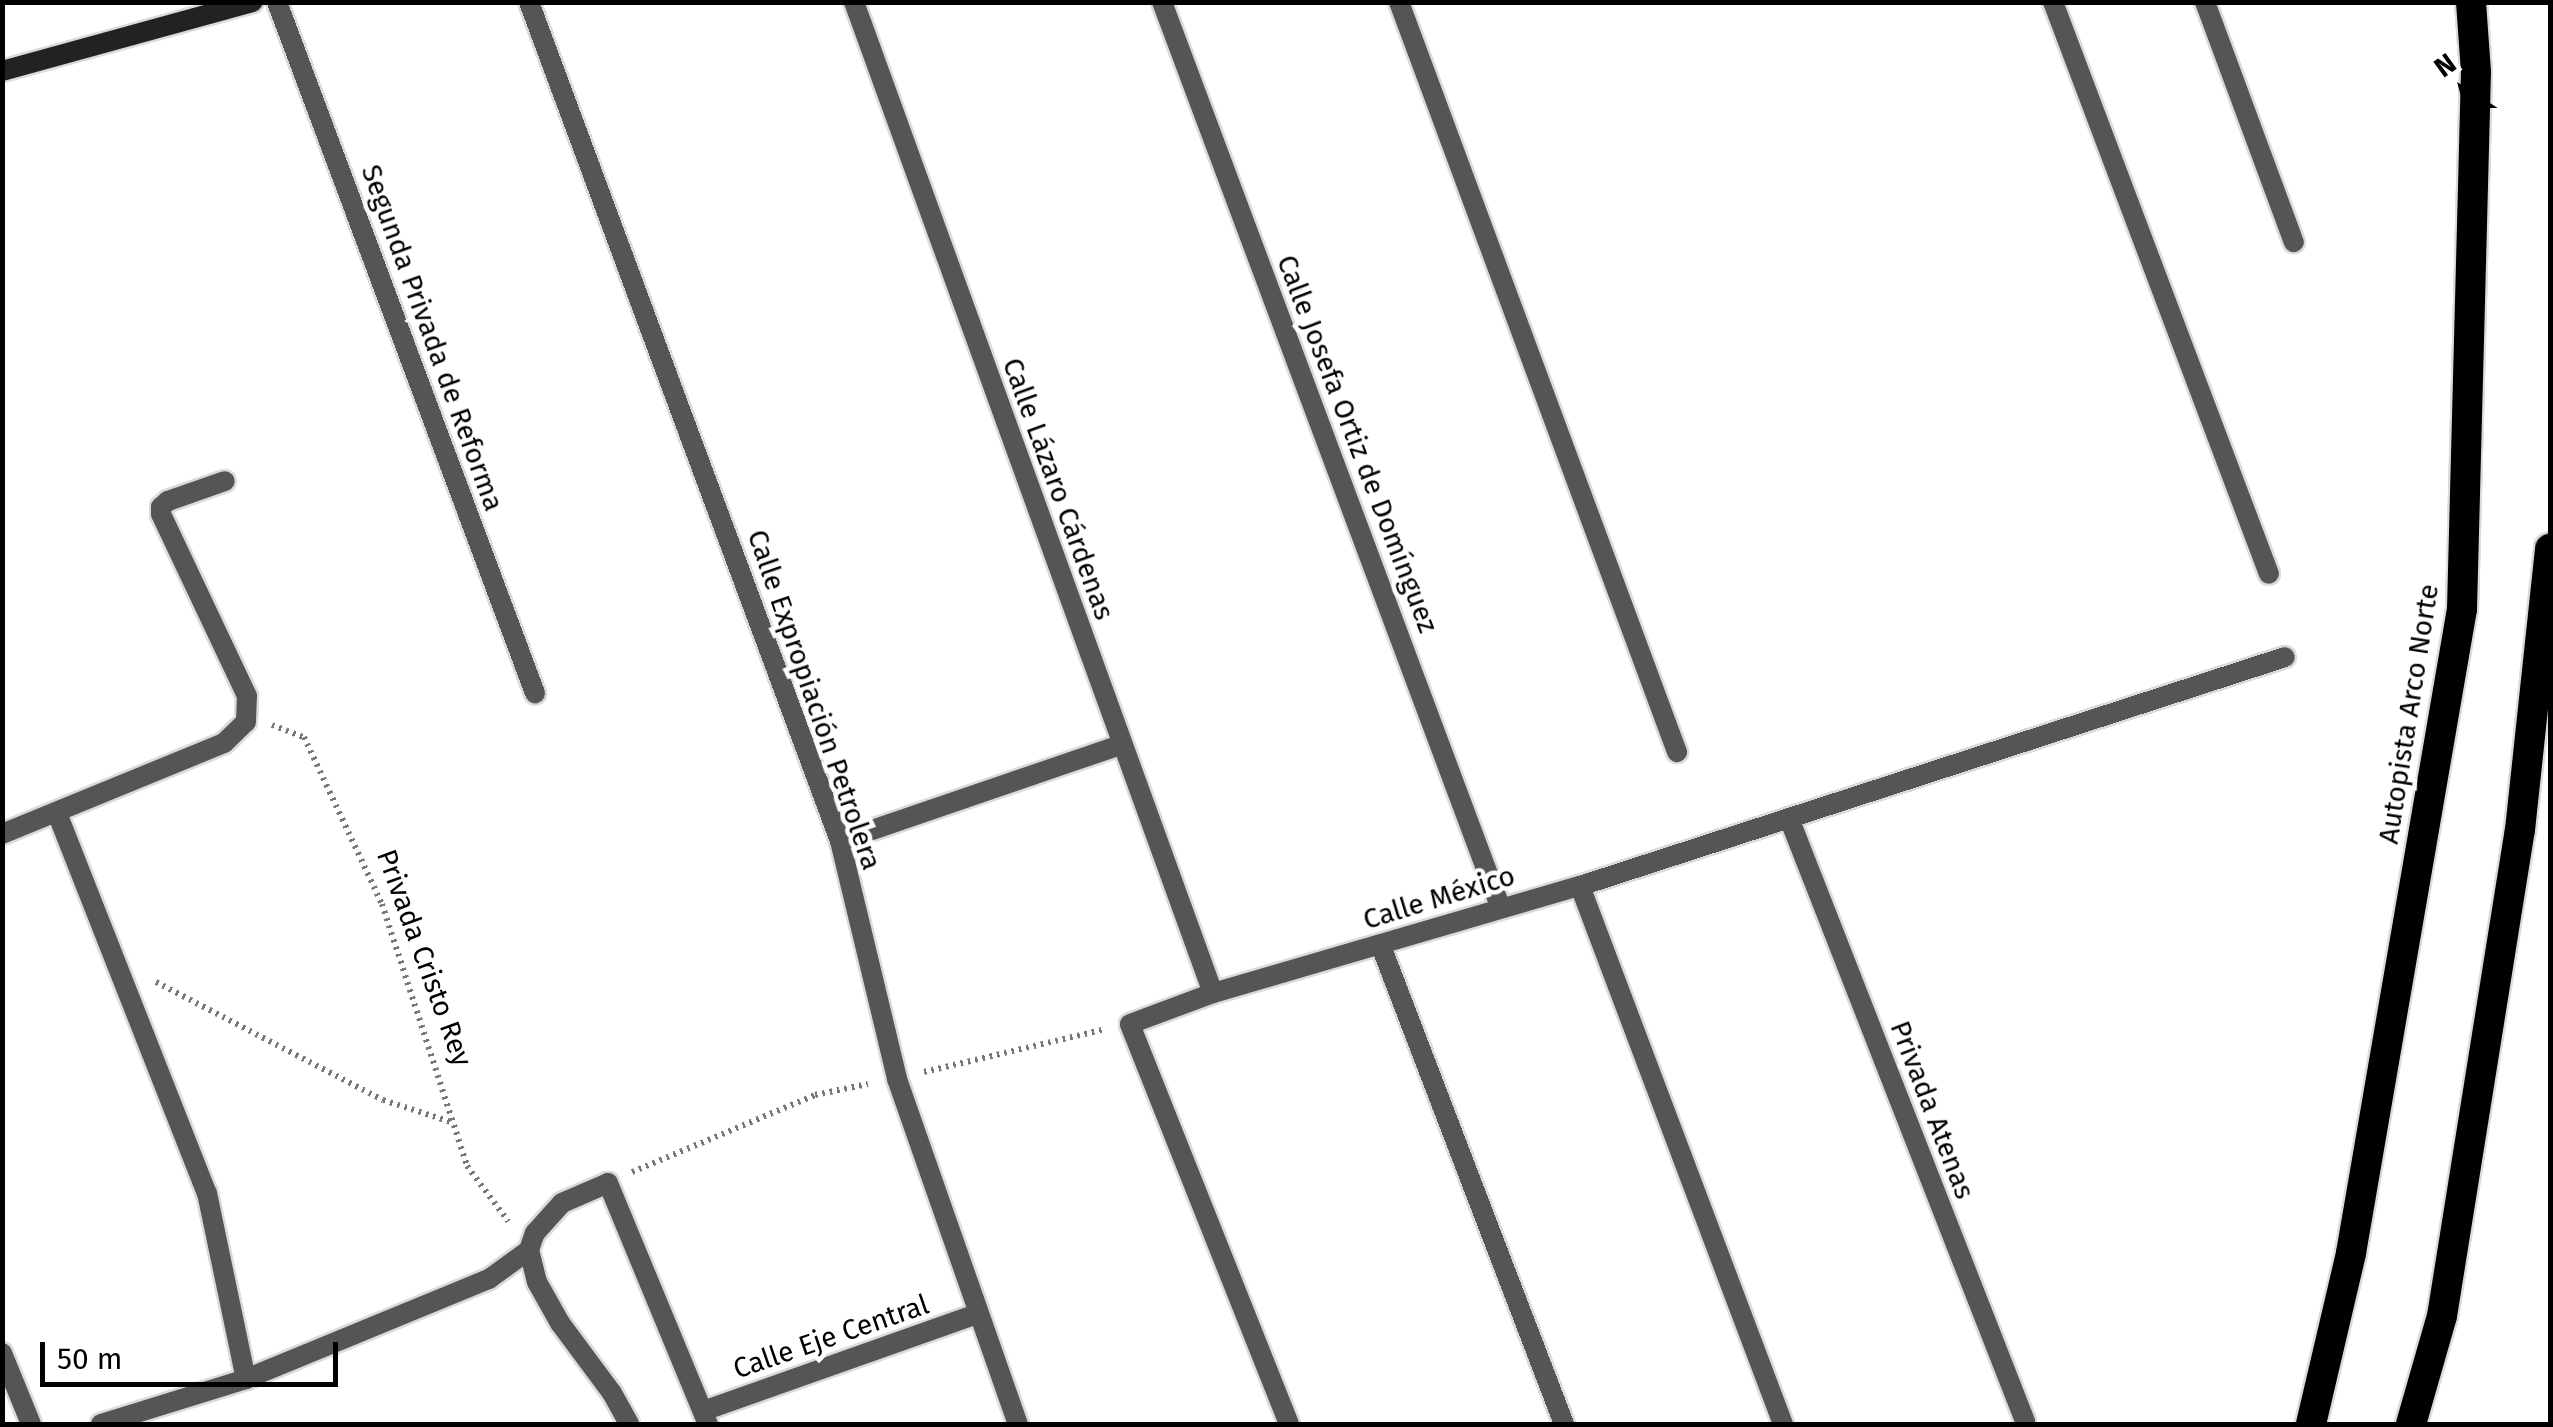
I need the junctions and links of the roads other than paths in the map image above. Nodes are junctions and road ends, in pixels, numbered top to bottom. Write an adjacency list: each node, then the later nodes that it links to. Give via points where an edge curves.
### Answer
1 (253, 2): 10 (street)
2 (277, 2): 16 (street, Segunda Privada de Reforma)
3 (529, 2): 22 (street, Calle Expropiación Petrolera)
4 (854, 2): 17 (street, Calle Lázaro Cárdenas)
5 (1162, 2): 24 (street, Calle Josefa Ortiz de Domínguez)
6 (1398, 2): 18 (street)
7 (2053, 2): 14 (street)
8 (2205, 2): 11 (street)
9 (2472, 2): 40 (highway, Autopista Arco Norte, via 2476,72 2462,609 2351,1253)
10 (2, 71)
11 (2294, 242)
12 (225, 481): 19 (street, via 168,501 161,514 247,696 246,722 224,743)
13 (2550, 549): 41 (highway, via 2514,869 2442,1316)
14 (2269, 574)
15 (2285, 657): 20 (street, Calle México)
16 (536, 693)
17 (1121, 745): 22 (street); 26 (street, Calle Lázaro Cárdenas)
18 (1677, 752)
19 (56, 812): 21 (street); 30 (street, via 208,1193)
20 (1789, 818): 23 (street, Calle México); 32 (street, Privada Atenas)
21 (2, 834)
22 (840, 841): 28 (street, Calle Expropiación Petrolera, via 897,1078)
23 (1580, 886): 24 (street, Calle México); 39 (street)
24 (1500, 906): 25 (street, Calle México)
25 (1381, 946): 26 (street, Calle México); 38 (street)
26 (1213, 993): 37 (street, Calle México, via 1130,1024)
27 (530, 1250): 30 (street, via 489,1279); 31 (street, via 535,1233 562,1204 608,1182); 35 (street, via 537,1282)
28 (977, 1314): 31 (street, Calle Eje Central); 36 (street, Calle Expropiación Petrolera)
29 (2, 1353): 33 (street)
30 (246, 1379): 34 (street)
31 (706, 1418)
32 (2025, 1421)
33 (31, 1424)
34 (101, 1424)
35 (630, 1424)
36 (1018, 1424)
37 (1289, 1424)
38 (1564, 1424)
39 (1782, 1424)
40 (2311, 1424)
41 (2411, 1424)

